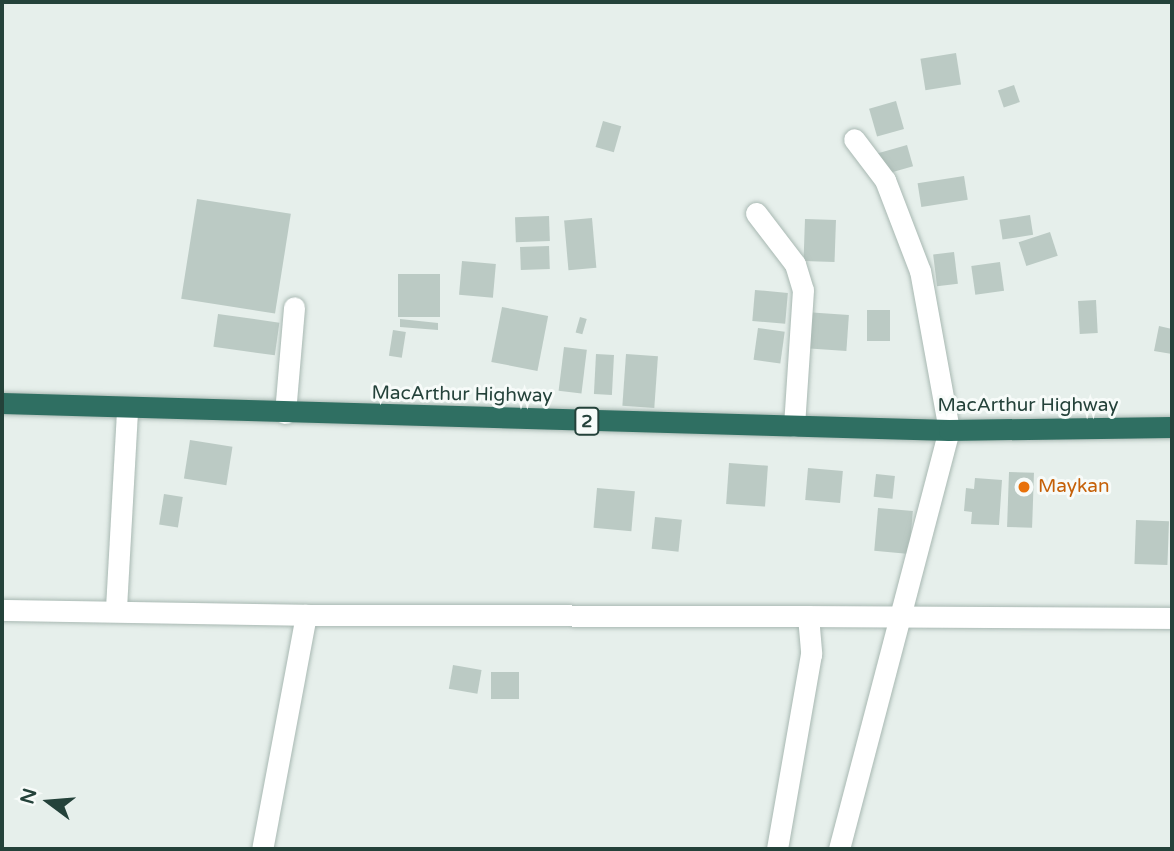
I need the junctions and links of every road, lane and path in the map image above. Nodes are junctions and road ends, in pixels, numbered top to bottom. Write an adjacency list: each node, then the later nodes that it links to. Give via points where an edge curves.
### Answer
1 (854, 139): 9 (street, via 885,180 920,271)
2 (756, 213): 7 (street, via 795,264 803,290)
3 (294, 307): 6 (street)
4 (2, 403): 5 (highway, MacArthur Highway / 2)
5 (127, 409): 6 (highway, MacArthur Highway / 2); 10 (street)
6 (285, 413): 7 (highway, MacArthur Highway / 2)
7 (794, 426): 9 (highway, MacArthur Highway / 2)
8 (1172, 427): 9 (highway, MacArthur Highway / 2)
9 (949, 430): 12 (street)
10 (116, 608): 11 (street); 13 (street)
11 (2, 610)
12 (899, 614): 14 (street); 15 (street); 18 (street)
13 (306, 615): 14 (street); 16 (street)
14 (808, 616): 17 (street, via 811,654)
15 (1172, 618)
16 (262, 849)
17 (776, 849)
18 (839, 849)

